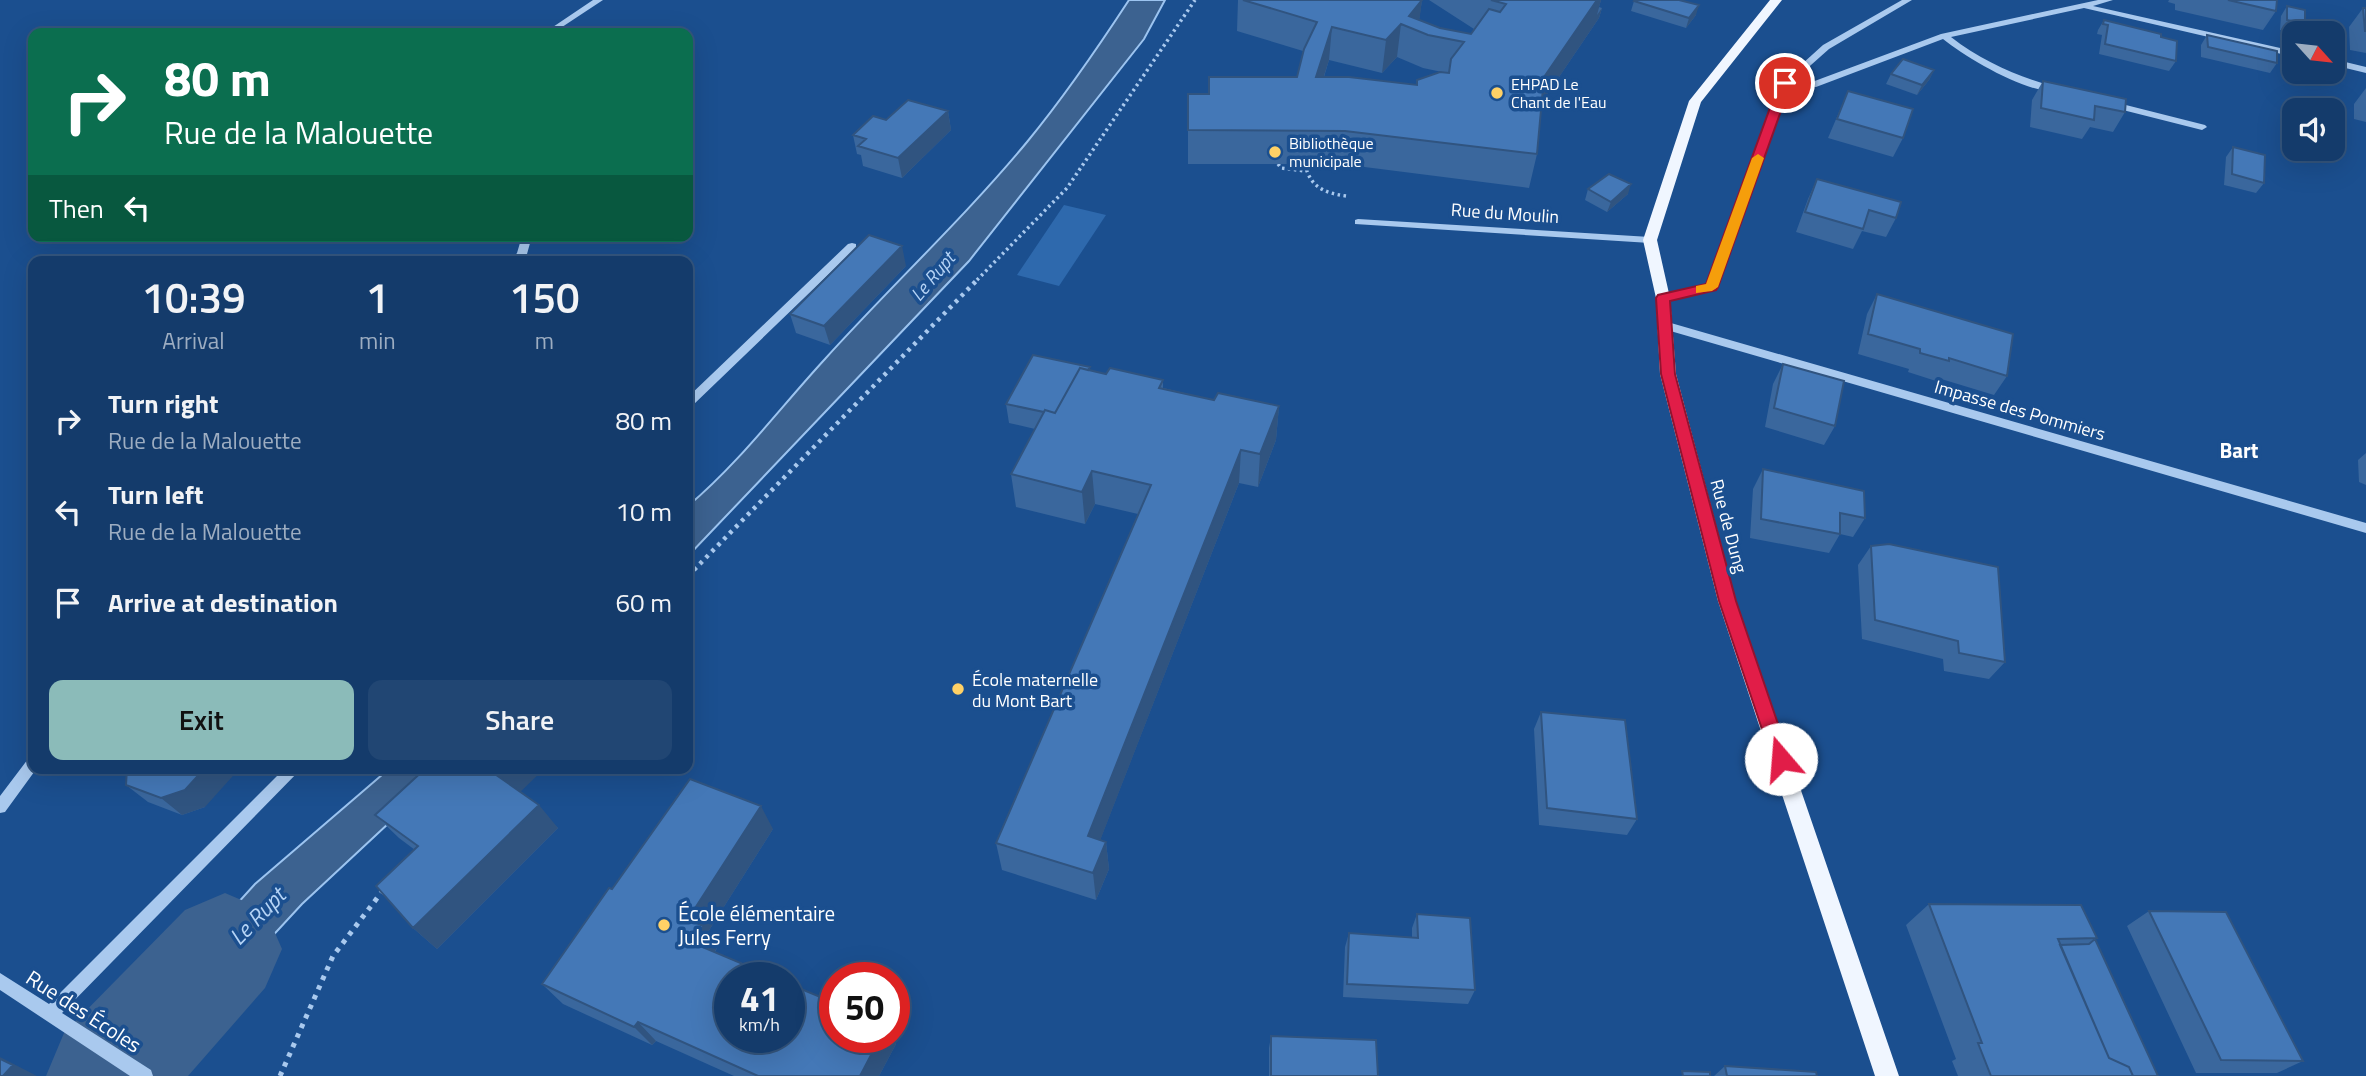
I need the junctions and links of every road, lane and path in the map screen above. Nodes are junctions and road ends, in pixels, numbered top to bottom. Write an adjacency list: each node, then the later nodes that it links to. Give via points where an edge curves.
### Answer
1 (600, 0): 7 (street)
2 (1195, 0): 27 (path, via 1067,188)
3 (1776, 0): 21 (main road, via 1695,101)
4 (1908, 0): 12 (street, via 1826,47)
5 (2109, 0): 6 (street)
6 (2080, 5): 8 (street); 9 (street)
7 (556, 28)
8 (1944, 36): 12 (street, via 1813,85); 13 (street, via 1973,60 2027,83)
9 (2282, 51)
10 (2345, 65): 11 (street)
11 (2366, 70)
12 (1785, 83): 23 (street, via 1712,287)
13 (2067, 93)
14 (2094, 100): 15 (street)
15 (2202, 127)
16 (1278, 164): 18 (path)
17 (1304, 164): 18 (path)
18 (1306, 171): 19 (path, via 1310,183 1320,190)
19 (1357, 197)
20 (1358, 222): 21 (street, Rue du Moulin)
21 (1650, 240): 23 (main road, Rue de Dung)
22 (852, 246): 25 (street)
23 (1663, 298): 24 (main road, Rue de Dung)
24 (1664, 325): 26 (street, Impasse des Pommiers); 36 (main road, Rue de Dung, via 1668,374 1727,601)
25 (693, 398)
26 (2366, 528)
27 (693, 571)
28 (28, 769): 30 (street)
29 (289, 774): 33 (street)
30 (0, 807)
31 (390, 881): 35 (path, via 333,956)
32 (0, 981): 33 (street, Rue des Écoles)
33 (50, 1014): 34 (street, Rue des Écoles)
34 (145, 1076)
35 (279, 1076)
36 (1887, 1076)

